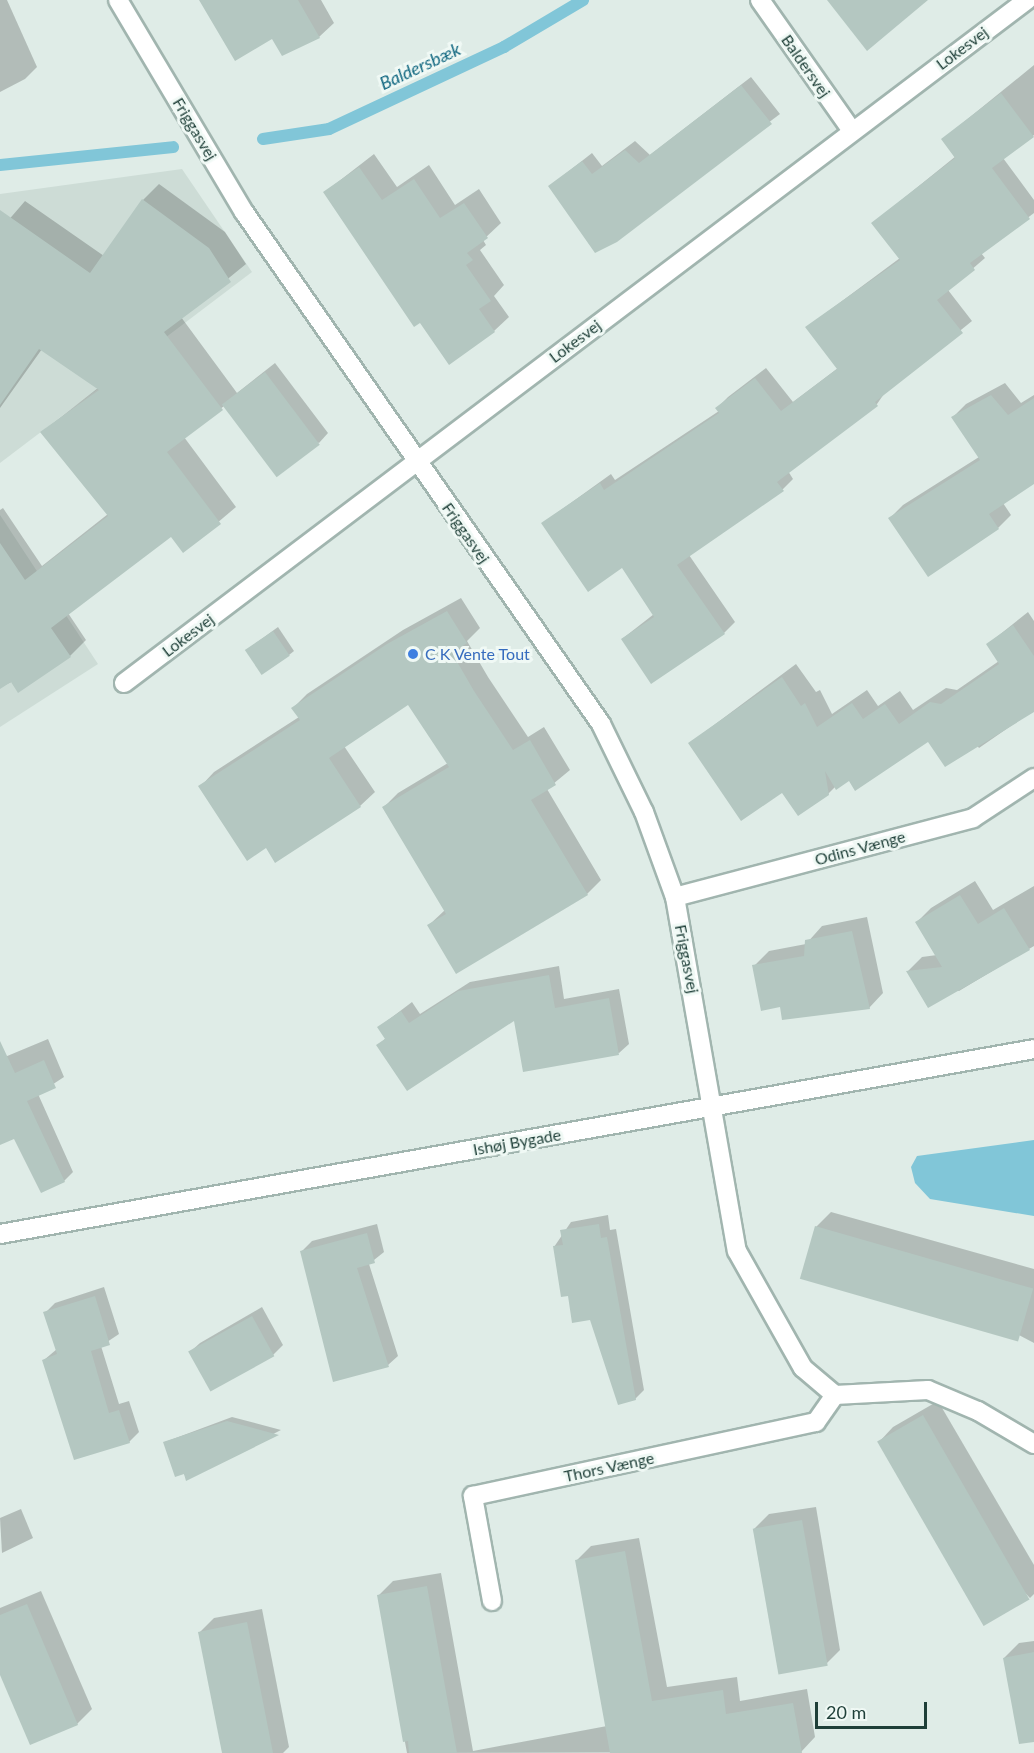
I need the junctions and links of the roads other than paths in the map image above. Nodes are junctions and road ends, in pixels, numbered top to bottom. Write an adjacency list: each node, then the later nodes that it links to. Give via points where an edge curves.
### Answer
1 (118, 0): 5 (street, Friggasvej, via 244,212)
2 (760, 0): 4 (street, Baldersvej)
3 (1027, 0): 4 (street, Lokesvej)
4 (852, 131): 5 (street, Lokesvej)
5 (415, 461): 6 (street, Lokesvej); 8 (street, Friggasvej, via 601,724 644,812)
6 (124, 683)
7 (1034, 778): 8 (street, Odins Vænge, via 973,818)
8 (675, 897): 10 (street, Friggasvej)
9 (1034, 1049): 10 (street, Ishøj Bygade)
10 (715, 1107): 11 (street, Ishøj Bygade); 12 (street, via 737,1251 803,1368)
11 (0, 1234)
12 (835, 1395): 13 (street, via 928,1390 978,1411); 14 (street, Thors Vænge, via 816,1422 473,1496)
13 (1034, 1444)
14 (492, 1601)

